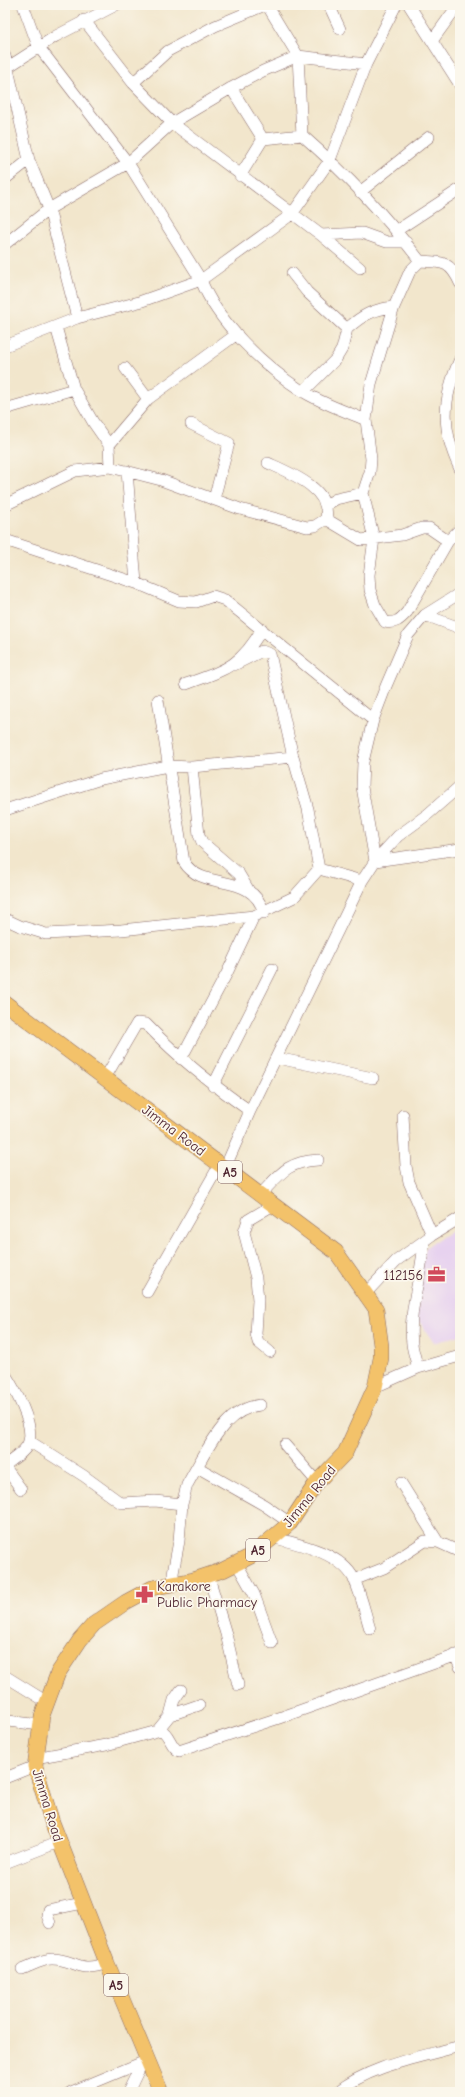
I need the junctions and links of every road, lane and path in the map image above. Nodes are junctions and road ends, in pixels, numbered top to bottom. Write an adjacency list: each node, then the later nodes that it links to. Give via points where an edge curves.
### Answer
1 (23, 5): 11 (street)
2 (116, 5): 8 (street)
3 (266, 5): 12 (street); 15 (street, via 215,26 168,51)
4 (328, 5): 9 (street)
5 (396, 5): 14 (street)
6 (409, 5): 10 (street)
7 (458, 5): 10 (street)
8 (84, 20): 11 (street); 15 (street)
9 (340, 29)
10 (432, 41): 16 (street)
11 (38, 46): 13 (street); 24 (street)
12 (298, 56): 14 (street); 17 (street); 19 (street)
13 (6, 64): 22 (street)
14 (366, 64): 23 (street)
15 (133, 83): 18 (street)
16 (460, 85)
17 (231, 88): 18 (street); 21 (street)
18 (172, 123): 24 (street); 25 (street)
19 (302, 135): 21 (street); 23 (street)
20 (429, 137): 28 (street)
21 (263, 139): 25 (street)
22 (29, 160): 26 (street); 29 (street)
23 (330, 160): 28 (street); 30 (street)
24 (128, 163): 29 (street); 38 (street)
25 (240, 176): 30 (street)
26 (5, 179)
27 (460, 189): 31 (street)
28 (360, 192): 31 (street)
29 (49, 209): 34 (street); 41 (street)
30 (292, 214): 32 (street); 38 (street)
31 (396, 231): 33 (street)
32 (321, 235): 33 (street, via 362,233 387,242); 36 (street)
33 (406, 242): 35 (street)
34 (5, 244)
35 (420, 261): 39 (street, via 447,264 454,270); 40 (street, via 410,271)
36 (360, 268)
37 (292, 273): 43 (street, via 307,292)
38 (200, 280): 41 (street, via 139,302); 44 (street, via 210,303)
39 (460, 283)
40 (394, 307): 43 (street, via 373,311 360,317); 52 (street, via 371,384)
41 (77, 318): 42 (street)
42 (56, 327): 45 (street); 48 (street)
43 (347, 329): 49 (street, via 342,349 336,359)
44 (237, 334): 49 (street, via 270,367); 50 (street)
45 (5, 346)
46 (460, 360): 57 (street, via 447,394 446,429 451,451)
47 (125, 368): 50 (street)
48 (74, 390): 51 (street); 54 (street)
49 (303, 392): 52 (street)
50 (148, 399): 54 (street)
51 (5, 409)
52 (366, 420): 59 (street, via 371,459)
53 (191, 424): 60 (street, via 229,442)
54 (109, 445): 56 (street)
55 (268, 463): 62 (street, via 305,482)
56 (110, 467): 58 (street); 61 (street, via 75,471)
57 (460, 469)
58 (128, 471): 60 (street); 68 (street)
59 (364, 493): 62 (street, via 336,499); 65 (street)
60 (214, 499): 63 (street, via 240,509 307,527 315,526)
61 (5, 505)
62 (326, 505): 63 (street)
63 (326, 519): 65 (street, via 355,538)
64 (460, 529): 67 (street)
65 (374, 539): 67 (street, via 429,528); 67 (street, via 369,575 370,590 381,616 385,622 391,623 400,620 407,612)
66 (5, 540): 68 (street)
67 (448, 541)
68 (136, 583): 72 (street, via 184,602 196,602 219,596)
69 (460, 593): 70 (street)
70 (425, 615): 71 (street); 76 (street, via 408,635)
71 (460, 628)
72 (262, 629): 73 (street, via 250,649); 76 (street)
73 (234, 664): 74 (street); 77 (street, via 262,651 270,654)
74 (186, 684)
75 (158, 700): 78 (street)
76 (373, 720): 83 (street, via 363,762 362,787)
77 (293, 757): 79 (street); 84 (street, via 308,809)
78 (168, 766): 79 (street); 81 (street, via 101,779); 86 (street, via 184,862 200,876)
79 (192, 767): 86 (street, via 199,835 202,842 239,874)
80 (460, 786): 83 (street, via 398,836)
81 (5, 810)
82 (460, 849): 83 (street)
83 (375, 861): 85 (street)
84 (319, 869): 85 (street); 87 (street, via 294,897)
85 (362, 881): 91 (street)
86 (248, 889): 87 (street, via 258,899)
87 (259, 914): 88 (street, via 121,930 46,934); 92 (street)
88 (5, 919)
89 (272, 969): 95 (street)
90 (5, 1003): 93 (highway, Jimma Road / A5)
91 (277, 1058): 94 (street); 96 (street)
92 (181, 1060): 93 (street, via 146,1024 137,1023); 95 (street)
93 (105, 1078): 99 (highway, Jimma Road / A5)
94 (373, 1078)
95 (213, 1086): 96 (street)
96 (250, 1111): 99 (street)
97 (403, 1115): 103 (street, via 409,1182)
98 (318, 1160): 100 (street, via 297,1162 281,1173)
99 (222, 1166): 100 (highway, Jimma Road / A5); 104 (street)
100 (260, 1195): 101 (highway, Jimma Road / A5)
101 (273, 1205): 105 (highway, Jimma Road / A5, via 336,1252); 106 (street, via 248,1220 244,1232 256,1278 256,1334 258,1342)
102 (460, 1218): 103 (street)
103 (428, 1238): 105 (street, via 390,1267); 108 (street, via 412,1311 412,1346)
104 (147, 1292)
105 (366, 1293): 110 (highway, Jimma Road / A5, via 376,1309 380,1334 381,1358)
106 (270, 1352)
107 (460, 1356): 108 (street)
108 (418, 1368): 110 (street)
109 (5, 1374): 112 (street, via 26,1416)
110 (375, 1387): 116 (highway, Jimma Road / A5, via 345,1453)
111 (260, 1404): 115 (street, via 245,1408 229,1419 216,1434)
112 (29, 1441): 114 (street); 119 (street, via 121,1503 155,1501)
113 (285, 1445): 116 (street)
114 (5, 1466): 118 (street)
115 (197, 1467): 119 (street, via 187,1485); 120 (street, via 264,1504)
116 (317, 1482): 120 (highway, Jimma Road / A5)
117 (401, 1484): 122 (street)
118 (22, 1489)
119 (182, 1504): 127 (street, via 173,1573)
120 (290, 1523): 121 (highway, Jimma Road / A5)
121 (272, 1537): 124 (highway, Jimma Road / A5, via 251,1556); 126 (street, via 313,1548 343,1565)
122 (438, 1542): 123 (street); 126 (street, via 424,1541 384,1568)
123 (460, 1552)
124 (237, 1564): 125 (highway, Jimma Road / A5); 129 (street, via 254,1594)
125 (208, 1574): 127 (highway, Jimma Road / A5); 133 (street)
126 (354, 1580): 128 (street)
127 (174, 1583): 135 (highway, Jimma Road / A5, via 139,1594 94,1624 58,1673)
128 (370, 1629)
129 (272, 1643)
130 (458, 1655): 131 (street); 140 (street, via 179,1751 164,1732)
131 (460, 1667)
132 (5, 1676): 135 (street)
133 (238, 1685)
134 (180, 1690): 137 (street)
135 (47, 1702): 139 (highway, Jimma Road / A5)
136 (199, 1705): 137 (street)
137 (170, 1715): 140 (street)
138 (5, 1722): 139 (street)
139 (40, 1725): 141 (highway, Jimma Road / A5)
140 (157, 1731): 141 (street)
141 (35, 1762): 142 (street); 143 (highway, Jimma Road / A5)
142 (5, 1778)
143 (59, 1842): 144 (street); 145 (highway, Jimma Road / A5)
144 (5, 1863)
145 (83, 1903): 146 (street, via 48,1910); 147 (highway, Jimma Road / A5)
146 (50, 1923)
147 (107, 1963): 148 (street, via 87,1968 50,1959); 150 (highway, Jimma Road / A5)
148 (22, 1969)
149 (460, 2046): 154 (street, via 374,2070 351,2081)
150 (145, 2062): 151 (street); 152 (street); 153 (highway, Jimma Road / A5)
151 (71, 2092)
152 (128, 2092)
153 (161, 2092)
154 (337, 2092)

